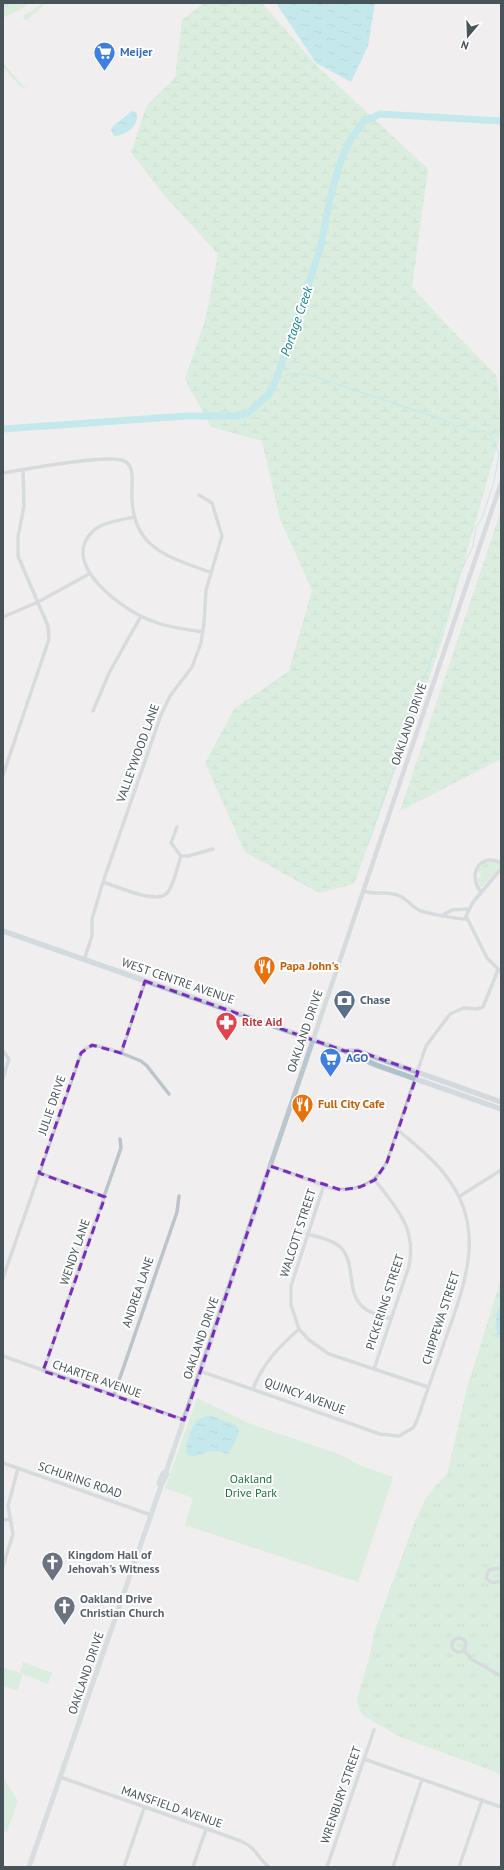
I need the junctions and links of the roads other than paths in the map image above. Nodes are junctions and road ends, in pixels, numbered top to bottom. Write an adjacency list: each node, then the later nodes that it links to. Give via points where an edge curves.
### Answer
1 (23, 470): 2 (street); 5 (street, via 104,458 127,462 132,471 131,500); 8 (street, via 24,506 18,537 18,556)
2 (3, 473)
3 (501, 483): 20 (street, OAKLAND DRIVE)
4 (200, 494): 6 (street, VALLEYWOOD LANE, via 212,503 222,532)
5 (134, 517): 6 (street, via 142,533 157,550 170,558); 7 (street, via 106,524 93,531 83,551)
6 (210, 572): 11 (street, VALLEYWOOD LANE)
7 (89, 574): 8 (street); 9 (street, via 118,602)
8 (38, 602): 10 (street); 13 (street, via 48,626 48,645)
9 (141, 616): 11 (street, via 167,626); 12 (street, via 109,673)
10 (3, 617)
11 (203, 632): 19 (street, VALLEYWOOD LANE, via 192,667 170,696 161,715)
12 (93, 711)
13 (3, 776)
14 (177, 827): 16 (street, via 171,843)
15 (213, 849): 16 (street)
16 (181, 856): 19 (street, via 169,891 163,896 148,897)
17 (501, 863): 21 (street, via 496,860 485,861 478,867 474,875 476,886)
18 (501, 870): 21 (street)
19 (103, 882): 26 (street, VALLEYWOOD LANE, via 92,919 92,936)
20 (363, 891): 23 (street, via 400,896 420,910); 29 (street, OAKLAND DRIVE)
21 (481, 892): 22 (street)
22 (469, 909): 23 (street, via 452,910); 24 (street)
23 (443, 915): 24 (street)
24 (467, 919): 27 (street, via 487,958)
25 (3, 931): 26 (main road, WEST CENTRE AVENUE)
26 (84, 960): 28 (main road, WEST CENTRE AVENUE)
27 (499, 971): 33 (street, via 483,1007 463,1008 450,1014 426,1046)
28 (145, 981): 29 (main road, WEST CENTRE AVENUE); 32 (street)
29 (313, 1040): 31 (main road, WEST CENTRE AVENUE); 41 (main road, OAKLAND DRIVE)
30 (3, 1051): 34 (street, via 8,1056)
31 (345, 1051): 33 (main road, WEST CENTRE AVENUE, via 358,1051); 35 (main road, WEST CENTRE AVENUE)
32 (121, 1053): 36 (street, via 147,1066); 43 (street, JULIE DRIVE, via 96,1045 83,1049)
33 (418, 1072): 35 (street); 37 (main road, WEST CENTRE AVENUE)
34 (3, 1078)
35 (415, 1079): 38 (main road, WEST CENTRE AVENUE); 39 (street)
36 (169, 1094)
37 (501, 1102)
38 (501, 1109)
39 (398, 1130): 44 (street, via 384,1169); 48 (street, CHIPPEWA STREET, via 443,1172)
40 (120, 1139): 46 (street, WENDY LANE, via 121,1148)
41 (270, 1166): 45 (street); 56 (main road, OAKLAND DRIVE)
42 (501, 1170): 48 (street)
43 (39, 1173): 46 (street); 50 (street, JULIE DRIVE)
44 (375, 1180): 45 (street, via 350,1190); 51 (street, PICKERING STREET, via 402,1218 411,1241 410,1266)
45 (324, 1186): 49 (street, WALCOTT STREET)
46 (105, 1196): 55 (street, WENDY LANE)
47 (179, 1196): 59 (street, ANDREA LANE, via 177,1212)
48 (460, 1196): 57 (street, CHIPPEWA STREET, via 468,1230 468,1266)
49 (307, 1234): 51 (street, via 339,1246 349,1263 358,1301 367,1310); 52 (street, WALCOTT STREET, via 293,1276 290,1294)
50 (3, 1278)
51 (391, 1320): 54 (street, PICKERING STREET)
52 (299, 1329): 54 (street, via 309,1340 329,1354); 58 (street, via 263,1366)
53 (3, 1356): 55 (street, CHARTER AVENUE)
54 (374, 1369): 57 (street)
55 (43, 1371): 59 (street, CHARTER AVENUE)
56 (200, 1371): 58 (street, QUINCY AVENUE); 60 (main road, OAKLAND DRIVE)
57 (428, 1388): 61 (street, CHIPPEWA STREET, via 416,1424)
58 (253, 1389): 61 (street, QUINCY AVENUE, via 380,1434)
59 (114, 1395): 60 (street, CHARTER AVENUE)
60 (184, 1420): 64 (main road, OAKLAND DRIVE, via 164,1484)
61 (404, 1434)
62 (3, 1463): 63 (street, SCHURING ROAD)
63 (18, 1468): 64 (street, SCHURING ROAD); 65 (street, via 8,1506)
64 (151, 1515): 74 (main road, OAKLAND DRIVE)
65 (11, 1519): 66 (street); 67 (street, via 14,1534)
66 (3, 1520)
67 (3, 1566)
68 (501, 1566): 69 (street, via 489,1570 486,1578 493,1583)
69 (501, 1581)
70 (464, 1650): 71 (street, via 471,1659)
71 (501, 1676)
72 (374, 1730): 73 (street, WRENBURY STREET)
73 (364, 1759): 75 (street); 86 (street, WRENBURY STREET)
74 (60, 1777): 78 (street, MANSFIELD AVENUE); 81 (main road, OAKLAND DRIVE)
75 (422, 1779): 76 (street); 87 (street)
76 (482, 1800): 77 (street); 88 (street)
77 (501, 1807)
78 (144, 1808): 79 (street, MANSFIELD AVENUE); 82 (street)
79 (206, 1829): 80 (street, MANSFIELD AVENUE, via 248,1844 258,1853); 83 (street)
80 (262, 1862): 84 (street); 85 (street, MANSFIELD AVENUE)
81 (29, 1867)
82 (124, 1867)
83 (193, 1867)
84 (260, 1867)
85 (269, 1867)
86 (327, 1867)
87 (393, 1867)
88 (459, 1867)

